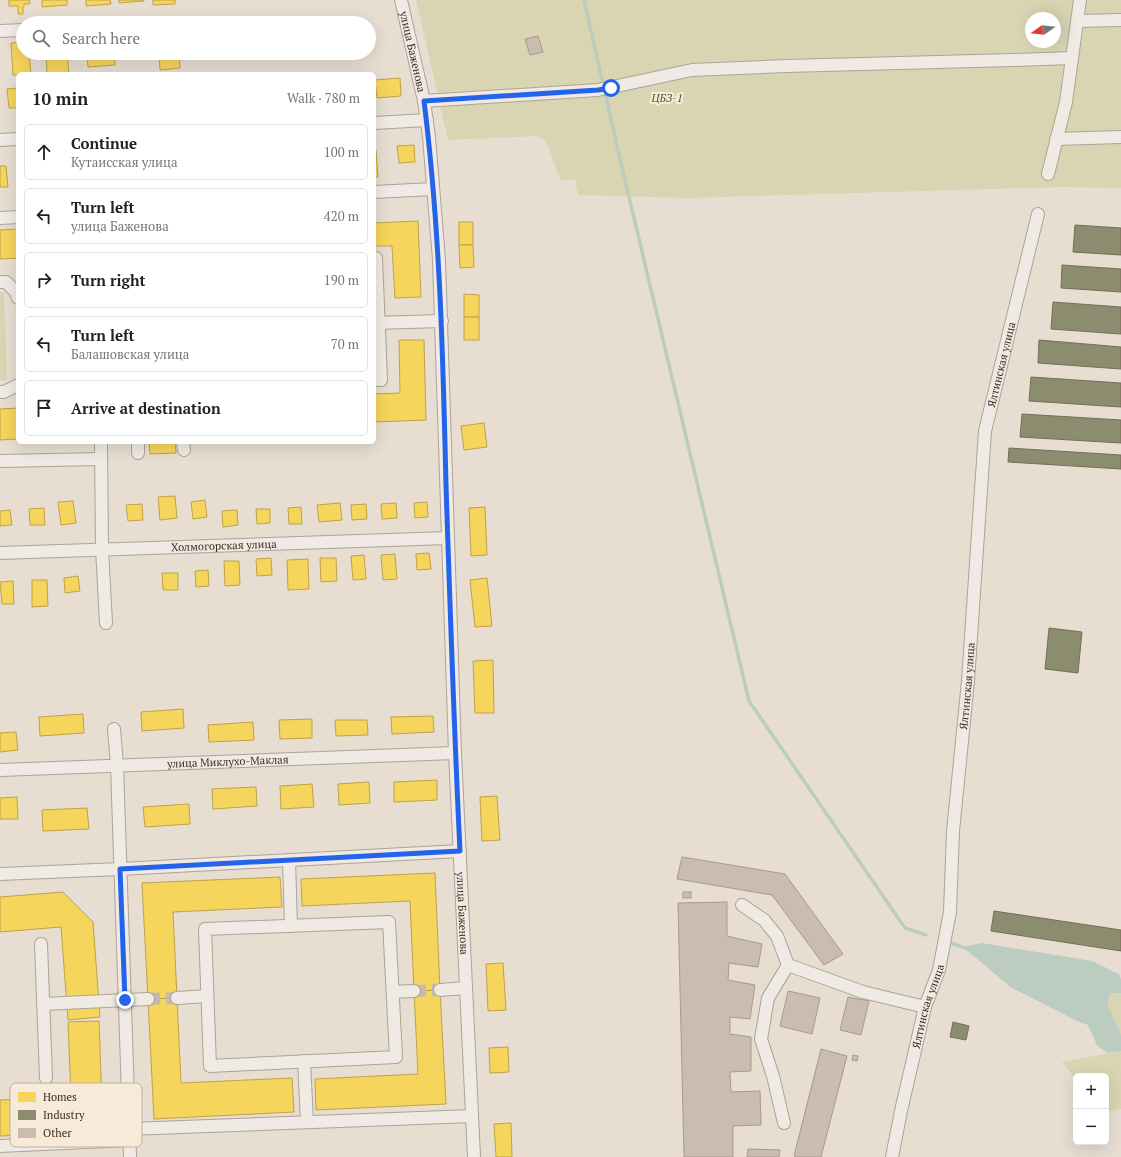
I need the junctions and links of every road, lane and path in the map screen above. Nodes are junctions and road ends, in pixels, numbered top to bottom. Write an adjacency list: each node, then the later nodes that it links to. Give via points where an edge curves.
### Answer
1 (402, 0): 8 (street, улица Баженова)
2 (1080, 0): 4 (street)
3 (1121, 20): 4 (street)
4 (1077, 21): 7 (street)
5 (16, 30): 6 (street)
6 (0, 31)
7 (1072, 58): 8 (street, via 692,70 598,90); 13 (street, via 1066,102)
8 (424, 101): 9 (street, улица Баженова)
9 (427, 120): 10 (street); 16 (street, улица Баженова)
10 (376, 123)
11 (1121, 138): 13 (street)
12 (16, 139): 14 (street)
13 (1056, 139): 15 (street)
14 (0, 140)
15 (1048, 174)
16 (433, 189): 17 (street); 24 (street, улица Баженова)
17 (376, 192)
18 (1038, 214): 57 (street, Ялтинская улица, via 985,431 968,681 953,831 950,912 939,970)
19 (16, 217): 20 (street)
20 (0, 218)
21 (376, 258): 25 (street)
22 (0, 282): 23 (street, via 6,282)
23 (16, 293)
24 (442, 321): 25 (street); 32 (street, улица Баженова)
25 (376, 323): 26 (street, via 381,380)
26 (376, 380)
27 (16, 386): 28 (street)
28 (0, 392)
29 (101, 444): 30 (street)
30 (101, 459): 31 (street); 33 (street)
31 (0, 461)
32 (448, 538): 33 (street, Холмогорская улица); 37 (street, улица Баженова)
33 (102, 549): 34 (street, Холмогорская улица); 35 (street)
34 (0, 553)
35 (106, 623)
36 (114, 729): 38 (street)
37 (456, 753): 38 (street, улица Миклухо-Маклая); 40 (street, улица Баженова)
38 (117, 766): 39 (street, улица Миклухо-Маклая); 42 (street)
39 (0, 770)
40 (460, 851): 41 (street); 48 (street, улица Баженова)
41 (289, 860): 42 (street); 45 (street)
42 (120, 869): 43 (street); 55 (street)
43 (0, 874)
44 (742, 905): 47 (street, via 764,920 778,936)
45 (291, 926): 51 (street, via 389,922); 52 (street, via 205,929)
46 (41, 944): 56 (street)
47 (788, 965): 57 (street, via 863,992); 63 (street, via 768,998 762,1039)
48 (466, 988): 49 (street); 61 (street, улица Баженова)
49 (440, 990)
50 (414, 991): 51 (street)
51 (393, 992): 58 (street, via 396,1057)
52 (207, 996): 53 (street); 58 (street, via 210,1066)
53 (177, 998)
54 (148, 999): 55 (street)
55 (125, 1000): 56 (street); 60 (street)
56 (44, 1004): 59 (street)
57 (925, 1007): 70 (street, Ялтинская улица)
58 (304, 1061): 62 (street)
59 (46, 1078)
60 (127, 1083)
61 (472, 1116): 62 (street); 69 (street, улица Баженова)
62 (307, 1122): 64 (street)
63 (784, 1123)
64 (142, 1133)
65 (10, 1145): 66 (street)
66 (0, 1146)
67 (130, 1147): 68 (street)
68 (130, 1157)
69 (474, 1157)
70 (892, 1157)

